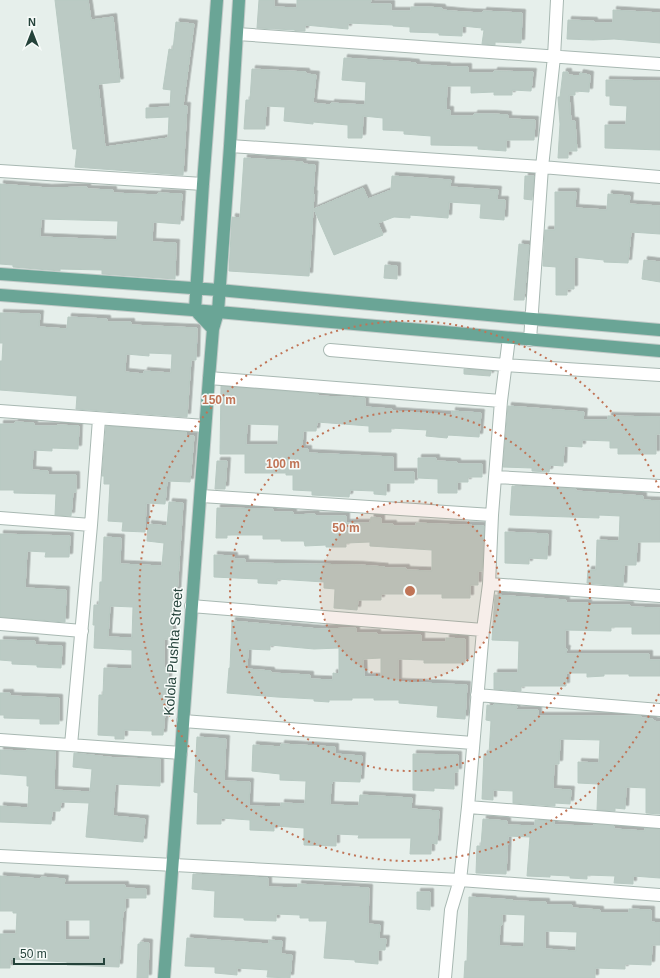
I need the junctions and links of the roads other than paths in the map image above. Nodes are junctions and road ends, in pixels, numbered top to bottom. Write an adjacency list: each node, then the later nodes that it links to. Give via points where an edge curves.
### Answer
1 (217, 0): 11 (main road)
2 (239, 0): 4 (main road, Kolola Pushta Street)
3 (557, 0): 5 (street)
4 (237, 34): 5 (street); 7 (main road, Kolola Pushta Street)
5 (554, 57): 6 (street); 8 (street)
6 (660, 64)
7 (230, 146): 8 (street); 14 (main road, Kolola Pushta Street)
8 (542, 166): 10 (street); 18 (street)
9 (0, 171): 11 (street)
10 (660, 177)
11 (203, 184): 13 (main road)
12 (0, 274): 13 (main road)
13 (197, 288): 14 (main road); 16 (main road)
14 (219, 290): 17 (main road, Kolola Pushta Street); 18 (main road)
15 (0, 295): 16 (main road)
16 (196, 310): 17 (main road); 19 (main road)
17 (218, 312): 19 (main road, Kolola Pushta Street); 21 (main road)
18 (531, 319): 20 (main road); 22 (street)
19 (213, 329): 27 (main road, Kolola Pushta Street)
20 (660, 330)
21 (509, 338): 22 (main road); 25 (street)
22 (530, 340): 24 (main road)
23 (330, 350): 25 (street)
24 (660, 350)
25 (506, 365): 26 (street); 28 (street)
26 (660, 375)
27 (209, 378): 28 (street); 31 (main road, Kolola Pushta Street)
28 (501, 401): 32 (street)
29 (0, 411): 30 (street)
30 (98, 419): 31 (street); 37 (street)
31 (205, 426): 34 (main road, Kolola Pushta Street)
32 (496, 477): 33 (street); 35 (street)
33 (660, 486)
34 (201, 496): 35 (street); 40 (main road, Kolola Pushta Street)
35 (492, 515): 38 (street)
36 (0, 518): 37 (street)
37 (91, 525): 43 (street)
38 (489, 584): 39 (street); 42 (street)
39 (660, 596)
40 (191, 606): 42 (street); 46 (main road, Kolola Pushta Street)
41 (0, 624): 43 (street)
42 (482, 630): 44 (street)
43 (82, 631): 49 (street)
44 (477, 695): 45 (street); 48 (street)
45 (660, 710)
46 (183, 721): 48 (street); 50 (main road, Kolola Pushta Street)
47 (0, 740): 49 (street)
48 (473, 743): 51 (street)
49 (71, 745): 50 (street)
50 (181, 753): 54 (main road, Kolola Pushta Street)
51 (468, 807): 52 (street); 55 (street)
52 (660, 822)
53 (0, 856): 54 (street)
54 (172, 865): 55 (street); 57 (main road, Kolola Pushta Street)
55 (460, 880): 56 (street); 58 (street, via 451,910)
56 (660, 895)
57 (164, 978)
58 (444, 978)

